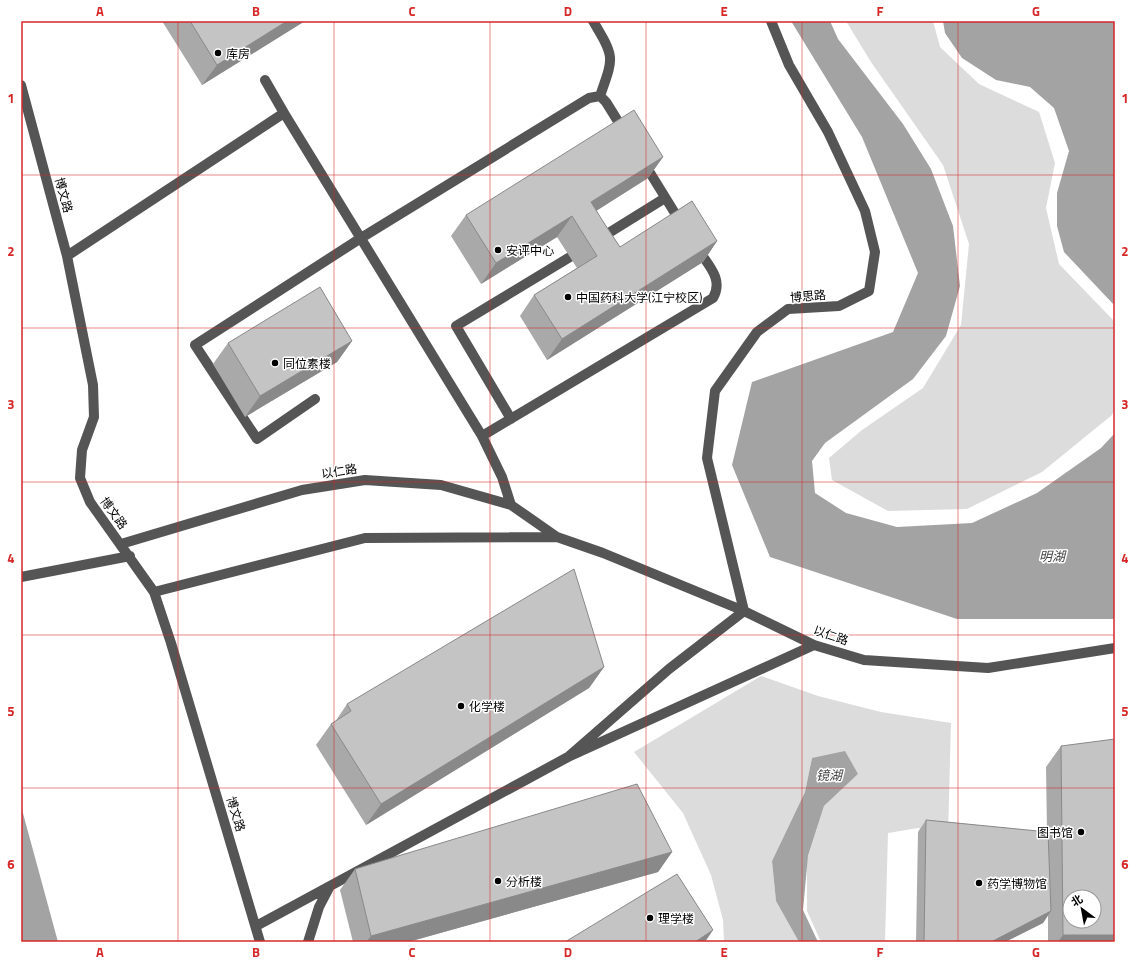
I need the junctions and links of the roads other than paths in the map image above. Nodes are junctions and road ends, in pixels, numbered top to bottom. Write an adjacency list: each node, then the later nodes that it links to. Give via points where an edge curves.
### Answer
1 (593, 21): 5 (street, via 612,57)
2 (771, 21): 25 (street, 博思路, via 789,65 828,132 865,211 874,252 869,291 840,306 788,309 757,332 714,391 707,458)
3 (264, 80): 6 (street)
4 (21, 85): 14 (street, 博文路)
5 (600, 96): 7 (street); 11 (street, via 589,98)
6 (284, 113): 11 (street); 14 (street)
7 (630, 140)
8 (638, 153): 9 (street)
9 (666, 198): 10 (street); 13 (street)
10 (686, 230)
11 (361, 238): 16 (street, via 195,345 257,439); 18 (street)
12 (694, 242): 17 (street, via 718,280 713,298)
13 (590, 244)
14 (67, 256): 21 (street, 博文路, via 93,385 94,417 82,450 80,478 90,502)
15 (570, 257): 17 (street, via 456,326)
16 (315, 399)
17 (511, 419): 18 (street)
18 (482, 436): 19 (street)
19 (512, 505): 20 (street, 以仁路); 21 (street, 以仁路, via 441,485 366,480 302,490)
20 (557, 537): 24 (street, 以仁路, via 365,538); 25 (street, 以仁路, via 603,553)
21 (120, 544): 22 (street, 博文路)
22 (130, 556): 23 (street); 24 (street, 博文路)
23 (21, 577)
24 (154, 592): 30 (street, 博文路)
25 (744, 611): 26 (street, 以仁路); 28 (street, via 669,669)
26 (814, 645): 27 (street, 以仁路, via 864,660 988,668); 28 (street)
27 (1115, 648)
28 (568, 757): 29 (street)
29 (330, 886): 30 (street); 32 (street, via 319,907)
30 (256, 926): 31 (street, 博文路)
31 (260, 942)
32 (308, 942)

